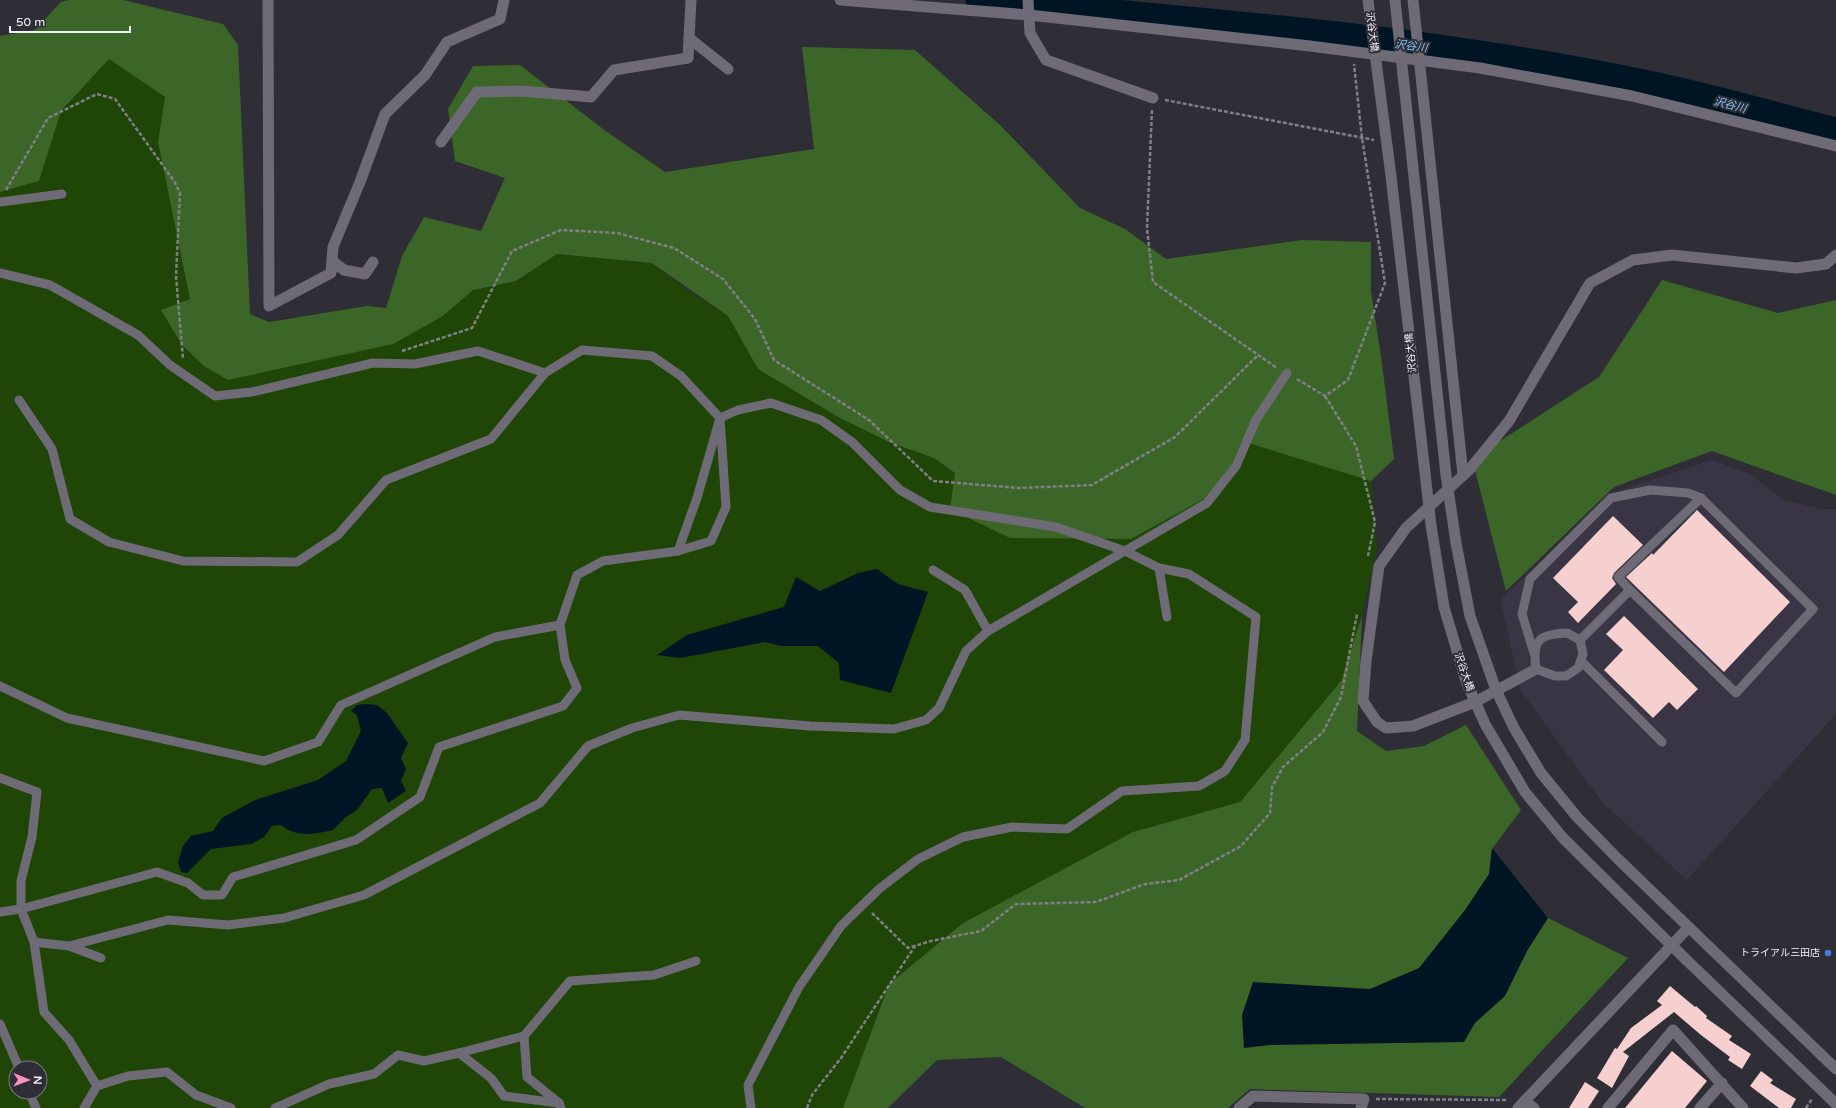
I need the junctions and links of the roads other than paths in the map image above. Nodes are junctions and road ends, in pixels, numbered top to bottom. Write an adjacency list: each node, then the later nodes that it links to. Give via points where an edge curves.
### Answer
1 (268, 0): 19 (street, via 268,306 331,273)
2 (504, 0): 19 (street, via 500,19 447,42 425,75 385,114 333,247)
3 (691, 0): 10 (street)
4 (840, 0): 9 (street)
5 (1028, 0): 9 (street)
6 (1368, 0): 42 (street, 沢谷大橋, via 1431,525 1444,607 1466,681)
7 (1395, 0): 41 (street, via 1446,474 1456,543 1470,616)
8 (1413, 0): 11 (street)
9 (1029, 15): 11 (street); 13 (street, via 1030,33 1046,60)
10 (689, 38): 12 (street); 14 (street, via 688,58 614,70 591,97 522,91 478,92)
11 (1420, 59): 15 (street, via 1632,96); 26 (street)
12 (728, 69)
13 (1153, 98)
14 (441, 142)
15 (1836, 146)
16 (62, 194): 17 (lane)
17 (2, 198)
18 (1836, 255): 26 (street, via 1826,264 1796,268 1672,255 1632,260 1590,283 1509,421)
19 (332, 262): 20 (street, via 344,270 365,274)
20 (373, 262)
21 (0, 272): 22 (lane, via 50,285 138,335 170,365 215,396 252,392 373,363 415,364 478,351)
22 (545, 373): 24 (lane, via 491,439 386,480 338,535 297,562 183,561 109,542 70,519 52,449); 25 (lane, via 582,350 652,356 681,376)
23 (1287, 373): 29 (lane, via 1256,420 1236,466 1207,503)
24 (18, 400)
25 (720, 418): 28 (lane, via 697,498); 28 (lane, via 726,507 711,542); 29 (lane, via 738,410 771,403 821,420 852,442 900,490 930,507 1056,527)
26 (1463, 476): 42 (street, via 1406,528 1379,566 1363,701 1377,722 1386,728 1413,726)
27 (1700, 498): 32 (lane, via 1618,578); 32 (lane, via 1813,609 1736,693); 37 (lane, via 1688,493 1650,490 1611,498 1530,579 1522,614)
28 (678, 551): 34 (lane, via 603,561 577,575)
29 (1126, 551): 30 (lane); 35 (lane)
30 (1159, 568): 33 (lane); 67 (lane, via 1189,574 1256,617 1245,740 1225,772 1199,786 1122,791 1067,829 1012,827 964,837 918,859 879,889 841,926 799,987 748,1084)
31 (933, 570): 35 (lane, via 965,590)
32 (1630, 590): 36 (lane)
33 (1167, 617)
34 (560, 625): 40 (lane, via 495,638 341,705 318,742 264,762 67,718); 45 (lane, via 565,660 577,688 563,706 439,747 420,797 356,840 233,877 222,895 203,896 188,883 157,872)
35 (988, 631): 50 (lane, via 966,651 939,708 926,720 894,729 810,726 679,715 632,728 588,746 540,803 364,895 284,918 235,924 168,920)
36 (1580, 640): 37 (lane, via 1567,633 1550,634 1540,639); 38 (lane, via 1583,654)
37 (1534, 653): 39 (lane)
38 (1581, 661): 39 (lane, via 1578,668 1566,676 1555,676); 43 (lane)
39 (1536, 669): 41 (street)
40 (0, 686)
41 (1496, 690): 42 (street); 47 (street, via 1514,728 1541,774 1576,817)
42 (1475, 702): 49 (street, 沢谷大橋, via 1525,792 1558,832)
43 (1662, 742)
44 (0, 778): 45 (lane, via 37,792 32,837 21,881)
45 (21, 909): 46 (lane); 48 (lane)
46 (0, 912)
47 (1688, 928): 49 (street); 57 (street)
48 (34, 942): 50 (lane); 59 (lane, via 44,1012 69,1040)
49 (1671, 945): 61 (street); 62 (street, 沢谷大橋)
50 (69, 946): 51 (lane)
51 (101, 958)
52 (696, 961): 54 (lane, via 654,976 570,982)
53 (0, 1024): 56 (lane)
54 (524, 1036): 55 (lane); 63 (lane, via 527,1077)
55 (459, 1053): 63 (lane, via 491,1078 504,1096); 66 (lane, via 424,1061 398,1055 374,1074 329,1084)
56 (16, 1060)
57 (1836, 1069)
58 (1722, 1083): 70 (street, via 1673,1030); 71 (street); 72 (street)
59 (97, 1086): 64 (lane); 65 (lane, via 128,1076 167,1072 196,1096)
60 (1363, 1104): 68 (street, via 1253,1096)
61 (1522, 1104): 69 (street)
62 (1836, 1104)
63 (560, 1106)
64 (84, 1108)
65 (231, 1108)
66 (275, 1108)
67 (750, 1108)
68 (1239, 1108)
69 (1534, 1108)
70 (1608, 1108)
71 (1700, 1108)
72 (1743, 1108)

